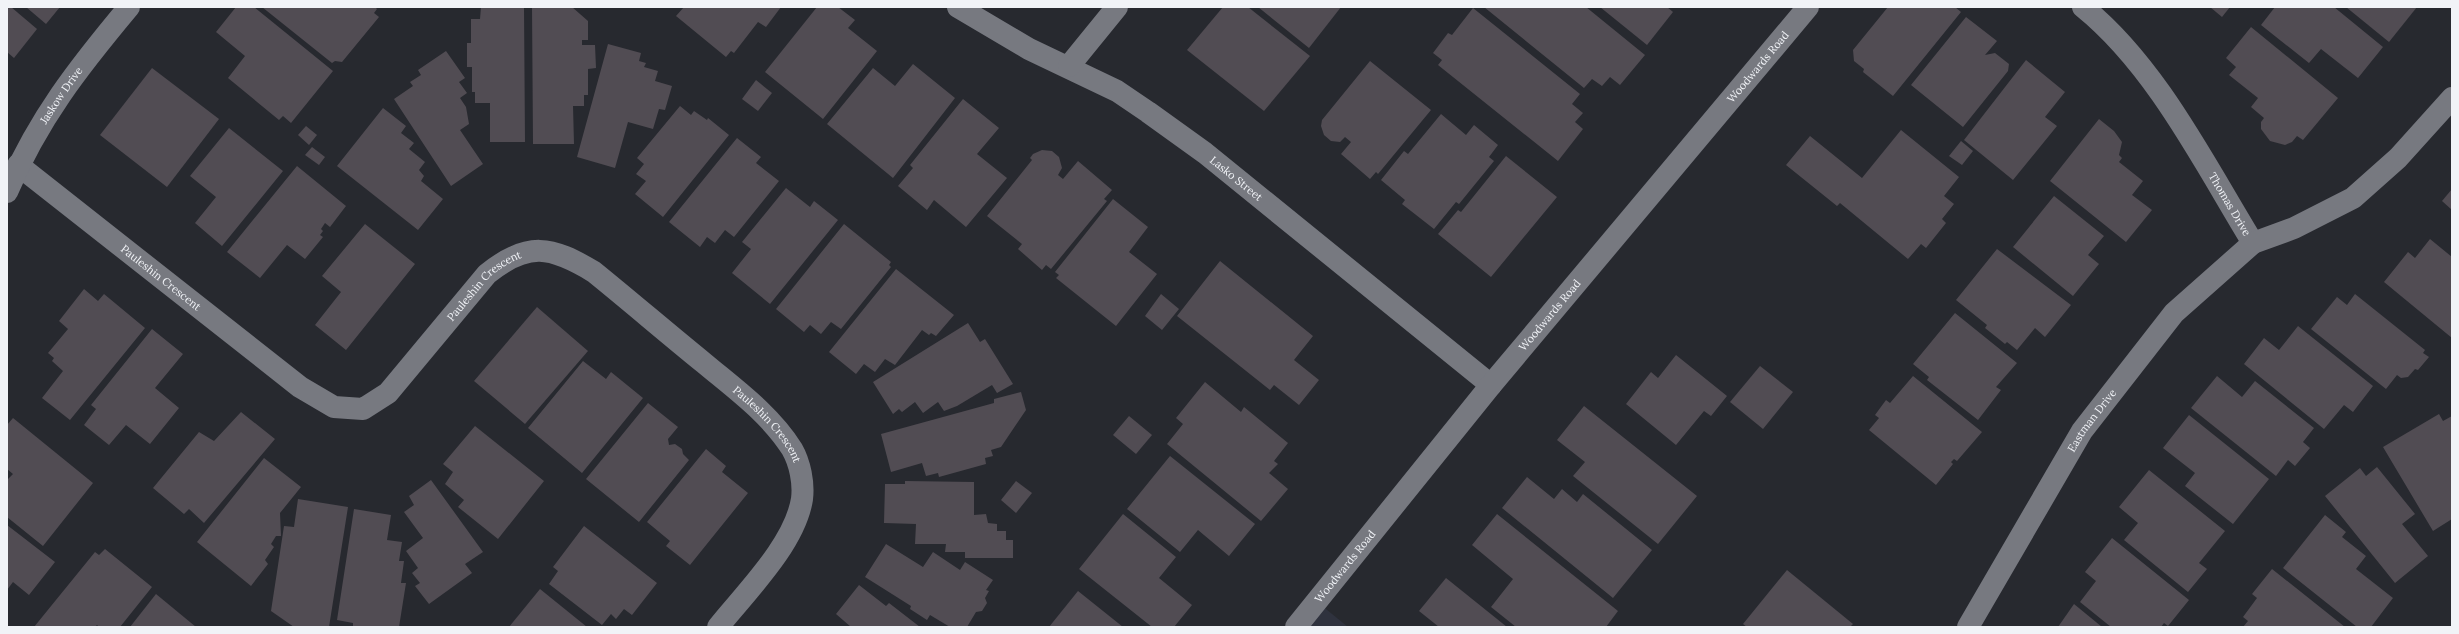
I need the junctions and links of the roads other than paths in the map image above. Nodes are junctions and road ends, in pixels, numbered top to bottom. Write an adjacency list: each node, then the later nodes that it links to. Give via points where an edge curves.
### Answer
1 (129, 7): 8 (street, Jaskow Drive, via 50,107)
2 (958, 7): 6 (street, Lasko Street, via 1029,49)
3 (1117, 7): 6 (street)
4 (1808, 7): 11 (street, Woodwards Road)
5 (2083, 7): 10 (street, Thomas Drive, via 2103,23 2155,83)
6 (1069, 66): 11 (street, Lasko Street, via 1117,91 1205,153)
7 (2452, 98): 10 (street, Thomas Drive, via 2398,158 2353,198 2294,228)
8 (18, 165): 9 (street, Jaskow Drive); 12 (street, Pauleshin Crescent, via 300,387 334,407 363,408 388,393 487,274 505,260 526,250 549,251 572,258 594,272 738,391 773,424 792,451 801,475 802,499 793,526 781,546)
9 (7, 192)
10 (2253, 243): 14 (street, Eastman Drive, via 2174,312 2082,430)
11 (1491, 385): 13 (street, Woodwards Road)
12 (718, 627)
13 (1296, 627)
14 (1968, 627)

